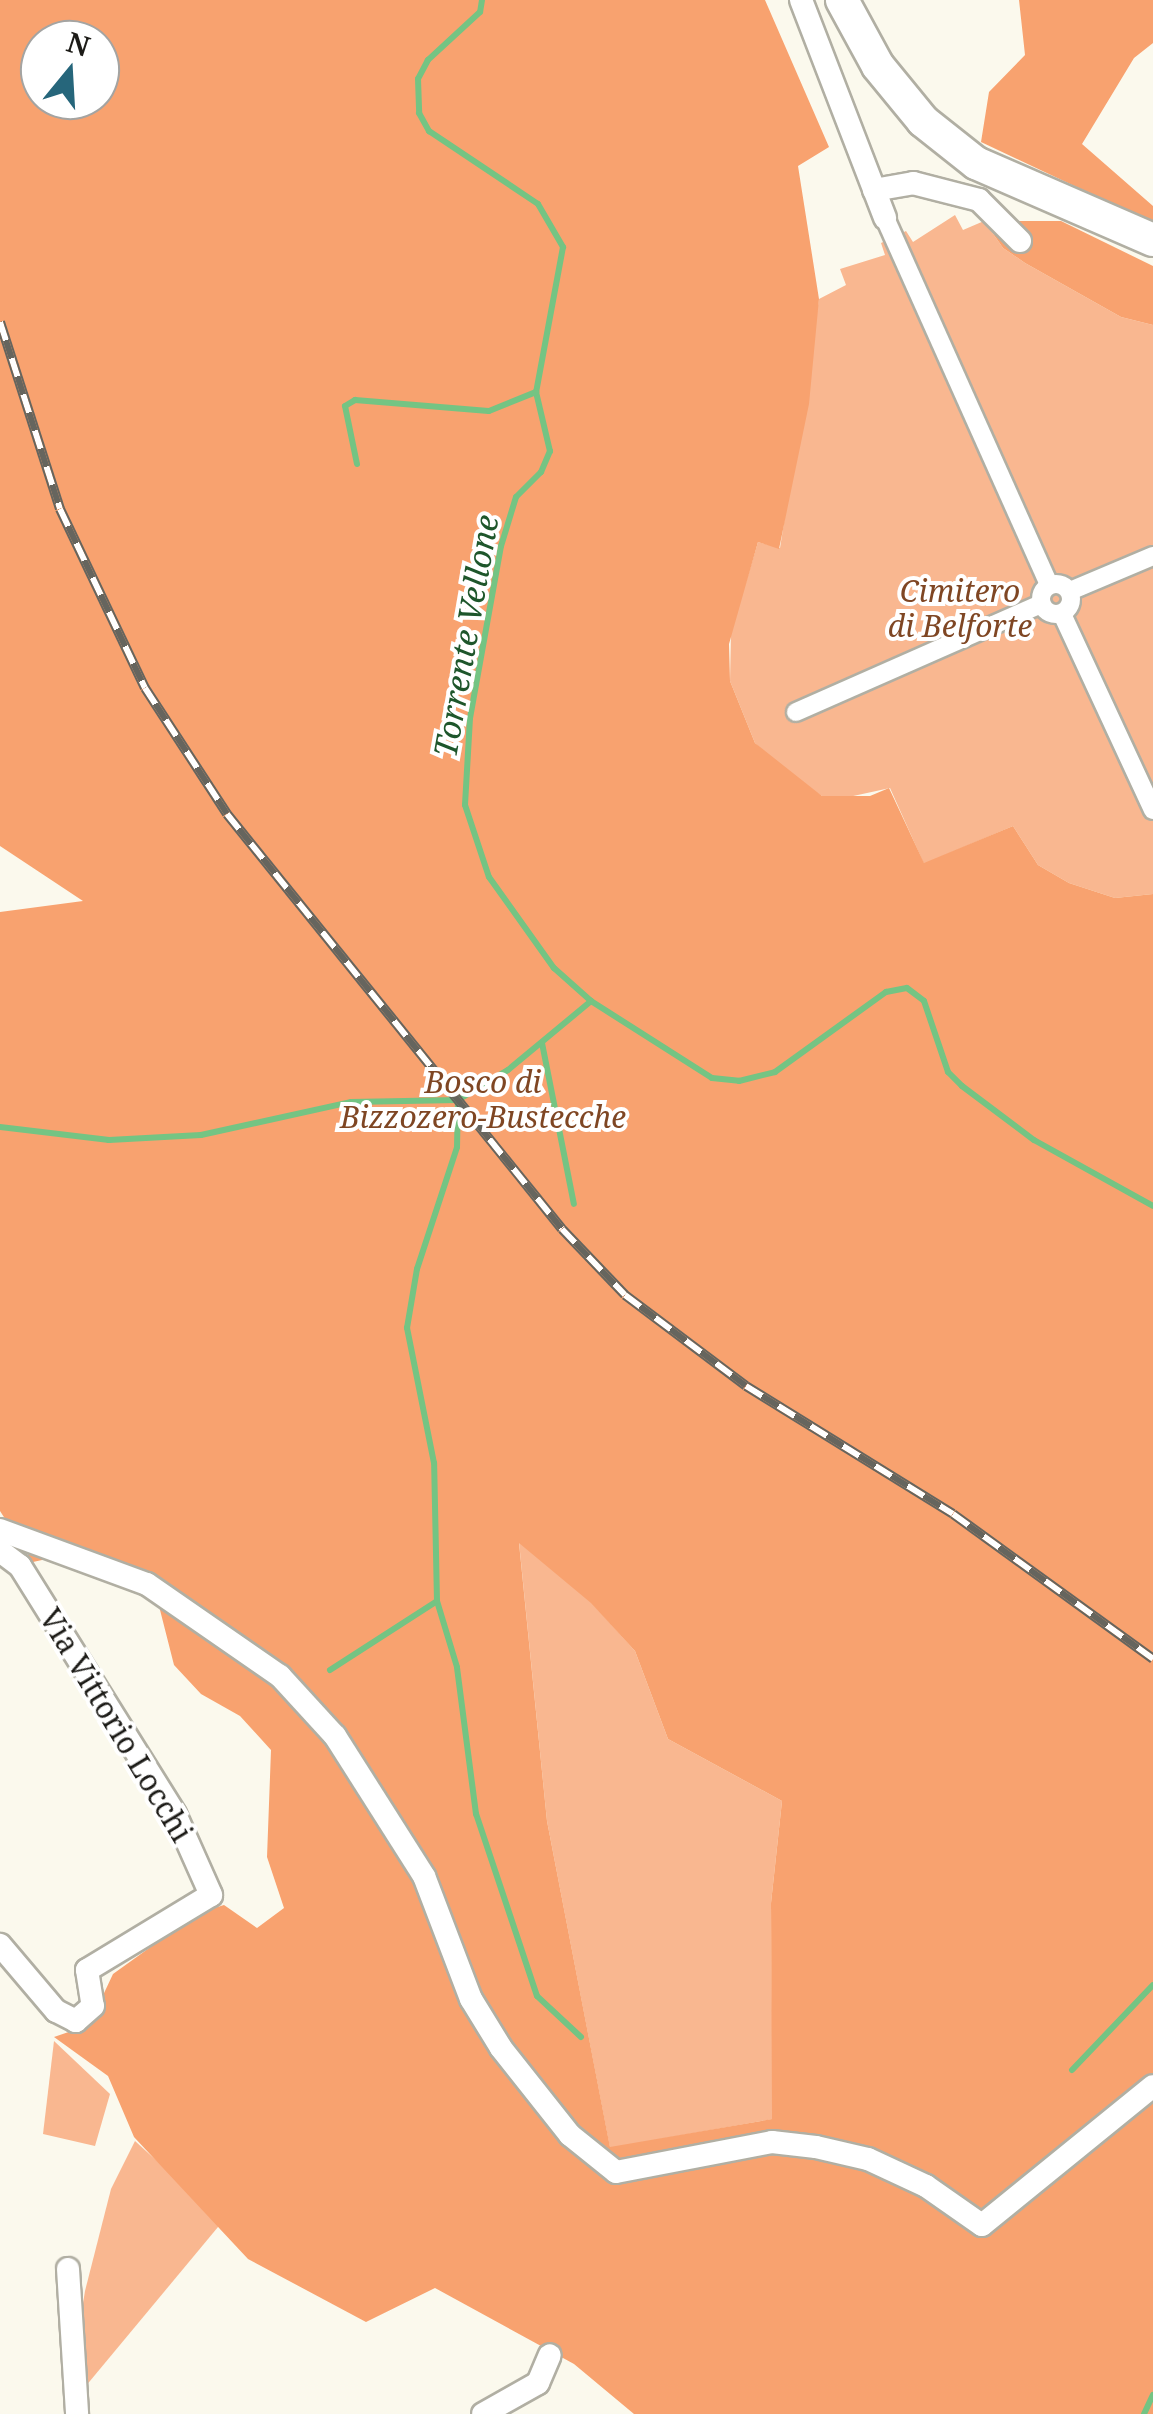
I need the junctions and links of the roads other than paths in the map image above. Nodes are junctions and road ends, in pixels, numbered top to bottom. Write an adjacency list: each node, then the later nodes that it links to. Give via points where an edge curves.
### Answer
1 (800, 0): 3 (street)
2 (842, 0): 5 (main road, via 878,66 923,121 976,164)
3 (874, 190): 4 (street); 6 (street, via 913,183 979,200)
4 (885, 218): 8 (street)
5 (1153, 240)
6 (1020, 241)
7 (1153, 556): 9 (street)
8 (1049, 585): 9 (street); 10 (street)
9 (1070, 591): 11 (street, via 1071,606)
10 (1041, 604): 11 (street, via 1050,614); 12 (street)
11 (1062, 614): 13 (street)
12 (796, 712)
13 (1153, 810)
14 (0, 1530): 17 (street, via 147,1584 280,1676 335,1736 424,1876 470,1999 501,2048 570,2135 616,2172 772,2142 816,2146 868,2159 926,2186 982,2225)
15 (0, 1551): 16 (street, Via Vittorio Locchi, via 20,1566 175,1814 211,1895 87,1970 92,2006 76,2021 57,2013)
16 (0, 1945)
17 (1153, 2086)
18 (68, 2269): 20 (street)
19 (550, 2356): 21 (street, via 538,2383)
20 (77, 2414)
21 (483, 2414)

